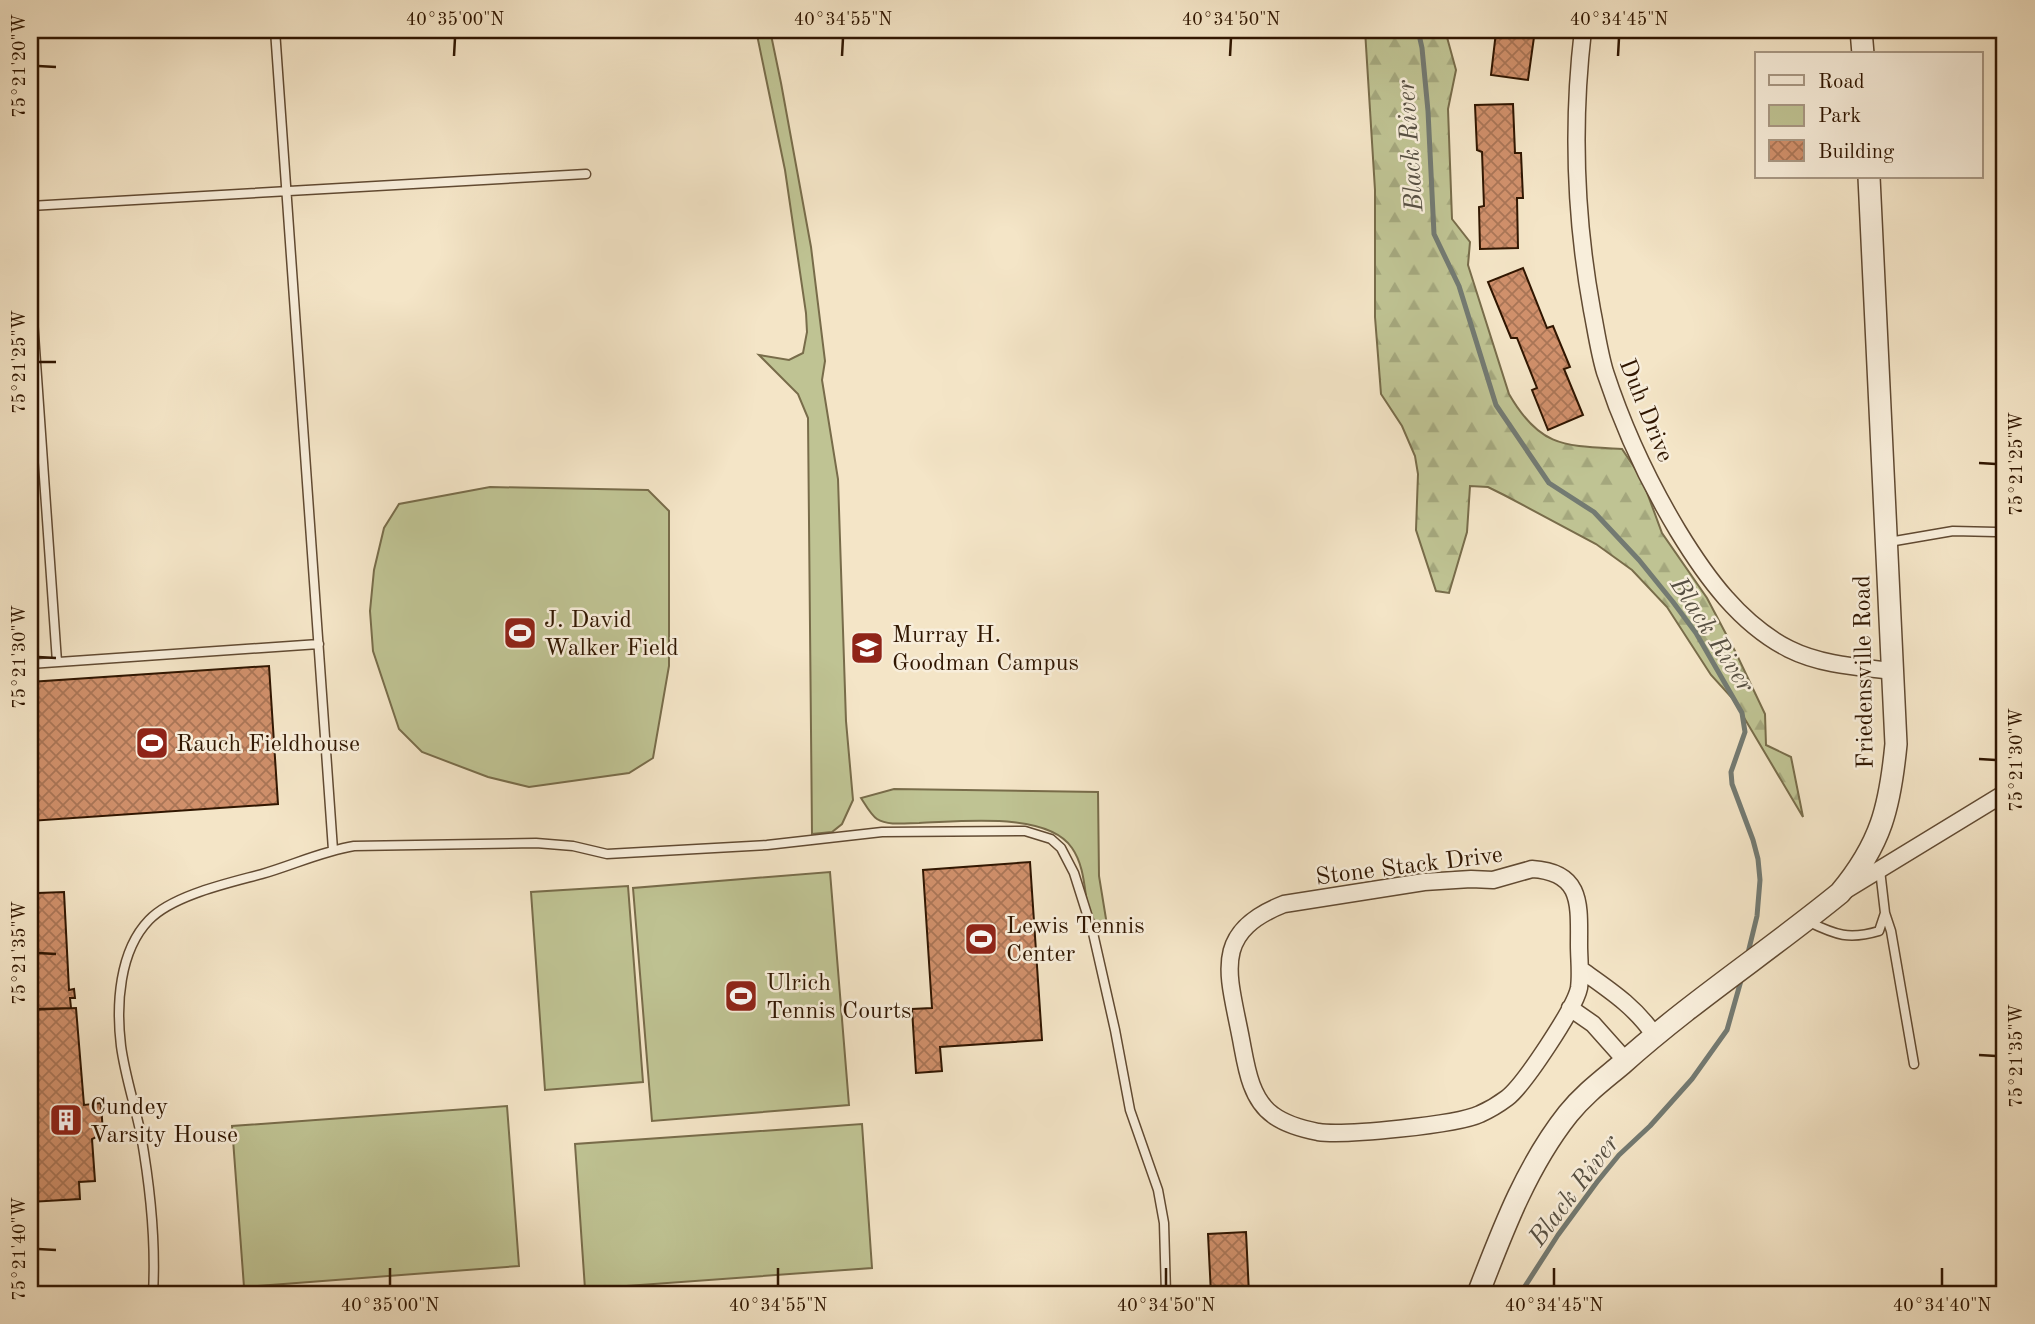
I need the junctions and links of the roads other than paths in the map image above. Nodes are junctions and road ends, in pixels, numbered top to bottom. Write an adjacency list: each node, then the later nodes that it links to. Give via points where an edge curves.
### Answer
1 (275, 30): 7 (lane)
2 (1583, 30): 15 (street, Duh Drive, via 1575,132 1586,275 1605,370 1643,466 1709,580 1760,630 1807,657)
3 (1861, 30): 4 (street)
4 (1863, 52)
5 (586, 174): 7 (lane)
6 (1868, 178): 11 (street, Friedensville Road)
7 (287, 190): 8 (lane); 12 (lane)
8 (30, 206)
9 (30, 276): 13 (lane)
10 (1996, 533): 11 (lane, via 1953,531)
11 (1886, 542): 15 (street, Friedensville Road)
12 (319, 644): 13 (lane); 18 (lane)
13 (57, 662): 14 (lane)
14 (30, 664)
15 (1892, 671): 17 (street, Friedensville Road, via 1894,767 1883,822)
16 (2005, 793): 19 (street)
17 (1872, 848): 19 (street, via 1889,856); 21 (street, Friedensville Road)
18 (333, 850): 29 (lane, via 173,904 139,931 127,955 121,984 121,1046 141,1135 152,1229); 30 (lane, via 536,843 607,854 767,845 882,832 1025,831 1051,839 1074,873 1093,933 1130,1110 1158,1190)
19 (1908, 854): 20 (street)
20 (1880, 870): 21 (street); 22 (lane)
21 (1840, 893): 23 (street, Friedensville Road)
22 (1885, 913): 23 (lane, via 1879,931 1859,937 1834,934); 28 (lane)
23 (1806, 921): 26 (street, Friedensville Road)
24 (1580, 969): 25 (street, Stone Stack Drive); 25 (street, Stone Stack Drive, via 1578,899 1568,880 1548,870 1532,869 1493,880 1424,882 1284,904 1247,924 1230,956 1242,1046 1259,1102 1273,1115 1320,1132 1433,1124 1479,1115 1509,1097); 26 (street, via 1620,996)
25 (1570, 1008): 27 (street, via 1593,1024)
26 (1655, 1035): 27 (street, Friedensville Road)
27 (1626, 1061): 31 (street, Friedensville Road, via 1586,1093 1550,1139 1508,1217)
28 (1914, 1064)
29 (153, 1294)
30 (1166, 1294)
31 (1478, 1294)

